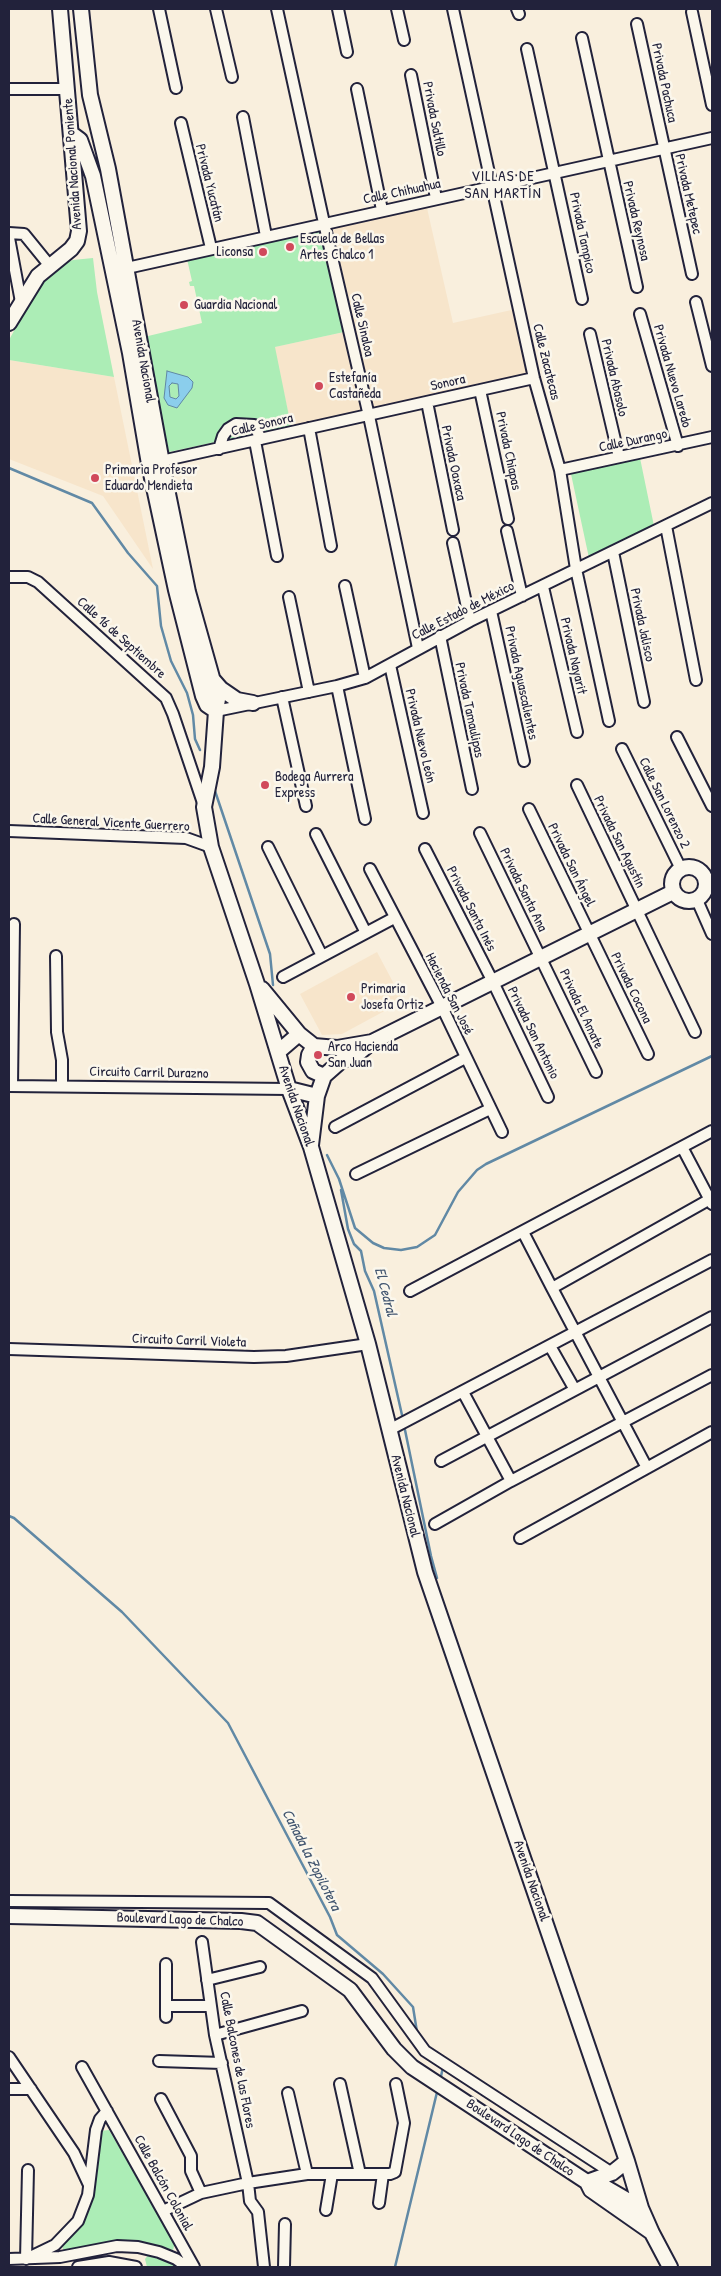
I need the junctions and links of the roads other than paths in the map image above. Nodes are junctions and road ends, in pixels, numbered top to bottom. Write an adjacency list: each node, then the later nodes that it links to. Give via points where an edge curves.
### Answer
1 (60, 9): 19 (main road, Avenida Nacional Poniente)
2 (81, 9): 38 (main road, Avenida Nacional, via 90,95 108,169)
3 (159, 9): 17 (street)
4 (216, 9): 16 (street)
5 (277, 9): 32 (street, Calle Sinaloa)
6 (338, 9): 14 (street)
7 (397, 9): 12 (street)
8 (453, 9): 29 (street, Calle Zacatecas)
9 (692, 12): 21 (street)
10 (638, 24): 26 (street, Privada Pachuca)
11 (582, 38): 27 (street, Privada Reynosa)
12 (404, 40)
13 (528, 49): 28 (street, Privada Tampico)
14 (347, 52)
15 (411, 75): 30 (street, Privada Saltillo)
16 (232, 77)
17 (176, 88)
18 (9, 89): 19 (street)
19 (67, 89): 24 (main road, Avenida Nacional Poniente)
20 (357, 89): 31 (street)
21 (712, 105)
22 (243, 117): 34 (street)
23 (181, 124): 36 (street, Privada Yucatán)
24 (72, 134): 37 (main road, Avenida Nacional Poniente, via 79,230 71,249); 58 (main road, Avenida Nacional, via 80,140 93,176)
25 (712, 138): 26 (street, Calle Chihuahua)
26 (664, 148): 27 (street, Calle Chihuahua); 39 (street, Privada Metepec)
27 (608, 160): 28 (street, Calle Chihuahua); 40 (street, Privada Reynosa)
28 (554, 172): 29 (street, Calle Chihuahua); 41 (street, Privada Tampico)
29 (492, 186): 30 (street, Calle Chihuahua); 48 (street, Calle Zacatecas)
30 (436, 198): 31 (street, Calle Chihuahua)
31 (382, 210): 32 (street, Calle Chihuahua)
32 (324, 223): 34 (street, Calle Chihuahua); 51 (street, Calle Sinaloa)
33 (9, 233): 37 (street, via 24,234)
34 (266, 236): 36 (street, Calle Chihuahua)
35 (9, 238): 42 (street)
36 (211, 248): 38 (street, Calle Chihuahua)
37 (50, 266): 42 (main road, Avenida Nacional Poniente, via 38,276)
38 (126, 268): 58 (main road, Avenida Nacional)
39 (692, 274)
40 (637, 287)
41 (582, 299)
42 (21, 302): 45 (main road, Avenida Nacional Poniente)
43 (696, 302): 47 (street)
44 (640, 314): 55 (street, Privada Nuevo Laredo)
45 (9, 323)
46 (590, 334): 57 (street, Privada Abasolo)
47 (712, 366)
48 (534, 378): 49 (street, Sonora); 59 (street, Calle Zacatecas)
49 (480, 390): 50 (street, Sonora); 61 (street, Privada Chiapas)
50 (427, 402): 51 (street, Sonora); 63 (street, Privada Oaxaca)
51 (369, 416): 52 (street, Calle Sonora); 78 (street, Calle Sinaloa)
52 (309, 428): 54 (street, Calle Sonora); 66 (street)
53 (712, 437): 55 (street, Calle Durango)
54 (258, 440): 56 (street, Calle Sonora); 56 (street, via 254,425 236,424 223,436); 68 (street)
55 (678, 446): 57 (street, Calle Durango)
56 (219, 449): 58 (street, Calle Sonora)
57 (619, 457): 59 (street, Calle Durango)
58 (155, 462): 80 (main road, Avenida Nacional); 88 (main road, Avenida Nacional, via 176,590 203,696 207,705)
59 (560, 470): 69 (street, Calle Zacatecas)
60 (712, 503): 62 (street, Calle Estado de México)
61 (508, 519)
62 (666, 526): 67 (street, Calle Estado de México); 82 (street)
63 (453, 530)
64 (507, 531): 73 (street)
65 (453, 543): 76 (street)
66 (331, 546)
67 (613, 552): 69 (street, Calle Estado de México); 86 (street, Privada Jalisco)
68 (277, 556)
69 (576, 569): 72 (street, Calle Estado de México); 89 (street, Calle Zacatecas)
70 (9, 577): 98 (street, Calle 16 de Septiembre, via 28,577 38,582 166,698)
71 (345, 586): 81 (street)
72 (543, 587): 73 (street, Calle Estado de México); 90 (street, Privada Nayarit)
73 (522, 596): 75 (street, Calle Estado de México)
74 (289, 597): 84 (street)
75 (491, 611): 76 (street, Calle Estado de México); 93 (street, Privada Aguascalientes)
76 (470, 621): 77 (street, Calle Estado de México)
77 (440, 636): 78 (street, Calle Estado de México); 95 (street, Privada Tamaulipas)
78 (418, 648): 79 (street, Calle Estado de México)
79 (390, 666): 81 (street, Calle Estado de México); 100 (street, Privada Nuevo León)
80 (211, 678): 87 (main road, via 221,690 237,700); 88 (main road, Avenida Nacional, via 218,699)
81 (365, 678): 83 (street, Calle Estado de México)
82 (696, 680)
83 (337, 686): 84 (street, Calle Estado de México); 101 (street)
84 (309, 692): 85 (street, Calle Estado de México)
85 (282, 697): 87 (street, Calle Estado de México); 96 (street)
86 (644, 702)
87 (253, 703): 88 (street, Calle Estado de México)
88 (216, 711): 98 (main road, Avenida Nacional, via 212,767)
89 (609, 722)
90 (577, 732)
91 (677, 737): 97 (street)
92 (622, 749): 109 (street, Calle San Lorenzo 2)
93 (524, 761)
94 (577, 786): 113 (street, Privada San Agustín)
95 (472, 789)
96 (306, 806)
97 (712, 806)
98 (204, 807): 105 (main road, Avenida Nacional)
99 (529, 809): 117 (street, Privada San Ángel)
100 (423, 813)
101 (365, 820)
102 (9, 831): 105 (street, Calle General Vicente Guerrero, via 186,838)
103 (316, 834): 116 (street)
104 (480, 834): 121 (street, Privada Santa Ana)
105 (212, 847): 124 (main road, Avenida Nacional)
106 (268, 847): 120 (street)
107 (425, 849): 123 (street, Privada Santa Inés)
108 (370, 869): 114 (street, Hacienda San José)
109 (681, 869): 110 (main road, via 696,869); 111 (main road, via 674,876)
110 (708, 874): 112 (main road, via 704,892)
111 (673, 892): 112 (main road, via 681,900); 113 (main road)
112 (696, 900): 118 (street)
113 (637, 910): 117 (main road); 126 (street, Privada San Agustín)
114 (394, 918): 116 (street); 125 (street, Hacienda San José)
115 (14, 924): 136 (street)
116 (366, 933): 120 (street)
117 (589, 934): 121 (main road); 131 (street, Privada Cocona)
118 (712, 934)
119 (56, 956): 135 (street, via 57,1032)
120 (322, 956): 122 (street)
121 (541, 958): 123 (main road); 133 (street, Privada El Amate)
122 (283, 977)
123 (493, 982): 125 (main road); 139 (street, Privada San Antonio)
124 (257, 984): 127 (main road); 130 (main road, Avenida Nacional)
125 (442, 1007): 128 (main road); 132 (street, Hacienda San José)
126 (695, 1032)
127 (299, 1034): 129 (main road); 130 (main road)
128 (372, 1042): 129 (main road, via 337,1048); 134 (main road)
129 (314, 1046): 134 (main road, via 308,1062 313,1071)
130 (278, 1052): 137 (main road, Avenida Nacional)
131 (648, 1054)
132 (465, 1058): 140 (street, Hacienda San José); 141 (street)
133 (596, 1072)
134 (324, 1076): 138 (main road)
135 (62, 1085): 136 (street, Circuito Carril Durazno); 137 (street, Circuito Carril Durazno)
136 (10, 1086)
137 (289, 1089): 138 (main road); 144 (main road, Avenida Nacional)
138 (317, 1096): 144 (main road)
139 (548, 1097)
140 (490, 1109): 143 (street, Hacienda San José); 146 (street)
141 (335, 1127)
142 (712, 1131): 145 (street)
143 (502, 1132)
144 (311, 1147): 154 (main road, Avenida Nacional)
145 (682, 1148): 147 (street); 148 (street)
146 (356, 1174)
147 (711, 1201): 150 (street)
148 (522, 1232): 150 (street); 151 (street)
149 (712, 1260): 153 (street)
150 (552, 1288): 153 (street)
151 (410, 1291)
152 (712, 1317): 158 (street)
153 (575, 1332): 155 (street); 158 (street)
154 (368, 1344): 156 (street, Circuito Carril Violeta, via 286,1356 254,1357); 162 (main road, Avenida Nacional)
155 (550, 1346): 159 (street); 160 (street)
156 (9, 1349)
157 (712, 1375): 161 (street)
158 (599, 1377): 159 (street); 161 (street)
159 (575, 1390): 164 (street)
160 (463, 1392): 162 (street); 164 (street)
161 (623, 1422): 166 (street); 167 (street)
162 (389, 1430): 190 (main road, Avenida Nacional, via 425,1572)
163 (712, 1432): 166 (street)
164 (487, 1436): 165 (street); 167 (street)
165 (441, 1461)
166 (647, 1468): 169 (street)
167 (511, 1481): 168 (street)
168 (436, 1524)
169 (520, 1538)
170 (9, 1901): 192 (street, via 269,1903 372,1978 425,2051)
171 (9, 1916): 197 (main road, Boulevard Lago de Chalco, via 257,1923 350,1990 394,2049 412,2067)
172 (202, 1942): 175 (street, Calle Balcones de las Flores)
173 (166, 1964): 176 (street, via 166,2011)
174 (260, 1967): 175 (street)
175 (207, 1980): 176 (street, Calle Balcones de las Flores)
176 (211, 2006): 178 (street, Calle Balcones de las Flores)
177 (302, 2011): 178 (street)
178 (215, 2034): 181 (street, Calle Balcones de las Flores)
179 (9, 2057): 186 (street)
180 (159, 2061): 181 (street)
181 (222, 2062): 198 (street, Calle Balcones de las Flores)
182 (82, 2067): 189 (street, Calle Balcón Colonial)
183 (340, 2084): 195 (street)
184 (396, 2084): 196 (street, via 404,2123 395,2172)
185 (9, 2089): 186 (street)
186 (31, 2089): 199 (street, via 74,2153)
187 (288, 2093): 193 (street)
188 (161, 2099): 200 (street, via 191,2156 191,2171)
189 (107, 2111): 199 (street, via 96,2130); 204 (street, Calle Balcón Colonial)
190 (627, 2161): 192 (main road); 202 (main road, Avenida Nacional)
191 (28, 2170): 210 (street)
192 (612, 2173): 197 (main road)
193 (307, 2174): 194 (street); 198 (street)
194 (332, 2174): 195 (street); 203 (street)
195 (360, 2174): 196 (street)
196 (383, 2174): 201 (street)
197 (587, 2182): 202 (main road, Boulevard Lago de Chalco, via 603,2186); 206 (main road, Boulevard Lago de Chalco, via 591,2190)
198 (248, 2183): 200 (street); 216 (street, Calle Balcones de las Flores, via 250,2201 258,2212)
199 (89, 2185): 207 (street, via 78,2221)
200 (201, 2193): 204 (street)
201 (379, 2203)
202 (642, 2208): 206 (main road, Avenida Nacional)
203 (326, 2210)
204 (162, 2211): 215 (street, Calle Balcón Colonial)
205 (285, 2224): 217 (street)
206 (652, 2233): 218 (main road, Avenida Nacional)
207 (56, 2245): 210 (street); 211 (street)
208 (138, 2247): 211 (street, via 117,2246); 213 (street); 214 (street, via 176,2259)
209 (9, 2259): 210 (street)
210 (26, 2259): 211 (street)
211 (61, 2262)
212 (78, 2267): 213 (street, via 109,2262)
213 (136, 2267)
214 (187, 2267)
215 (194, 2267)
216 (264, 2267)
217 (284, 2267)
218 (670, 2267)

